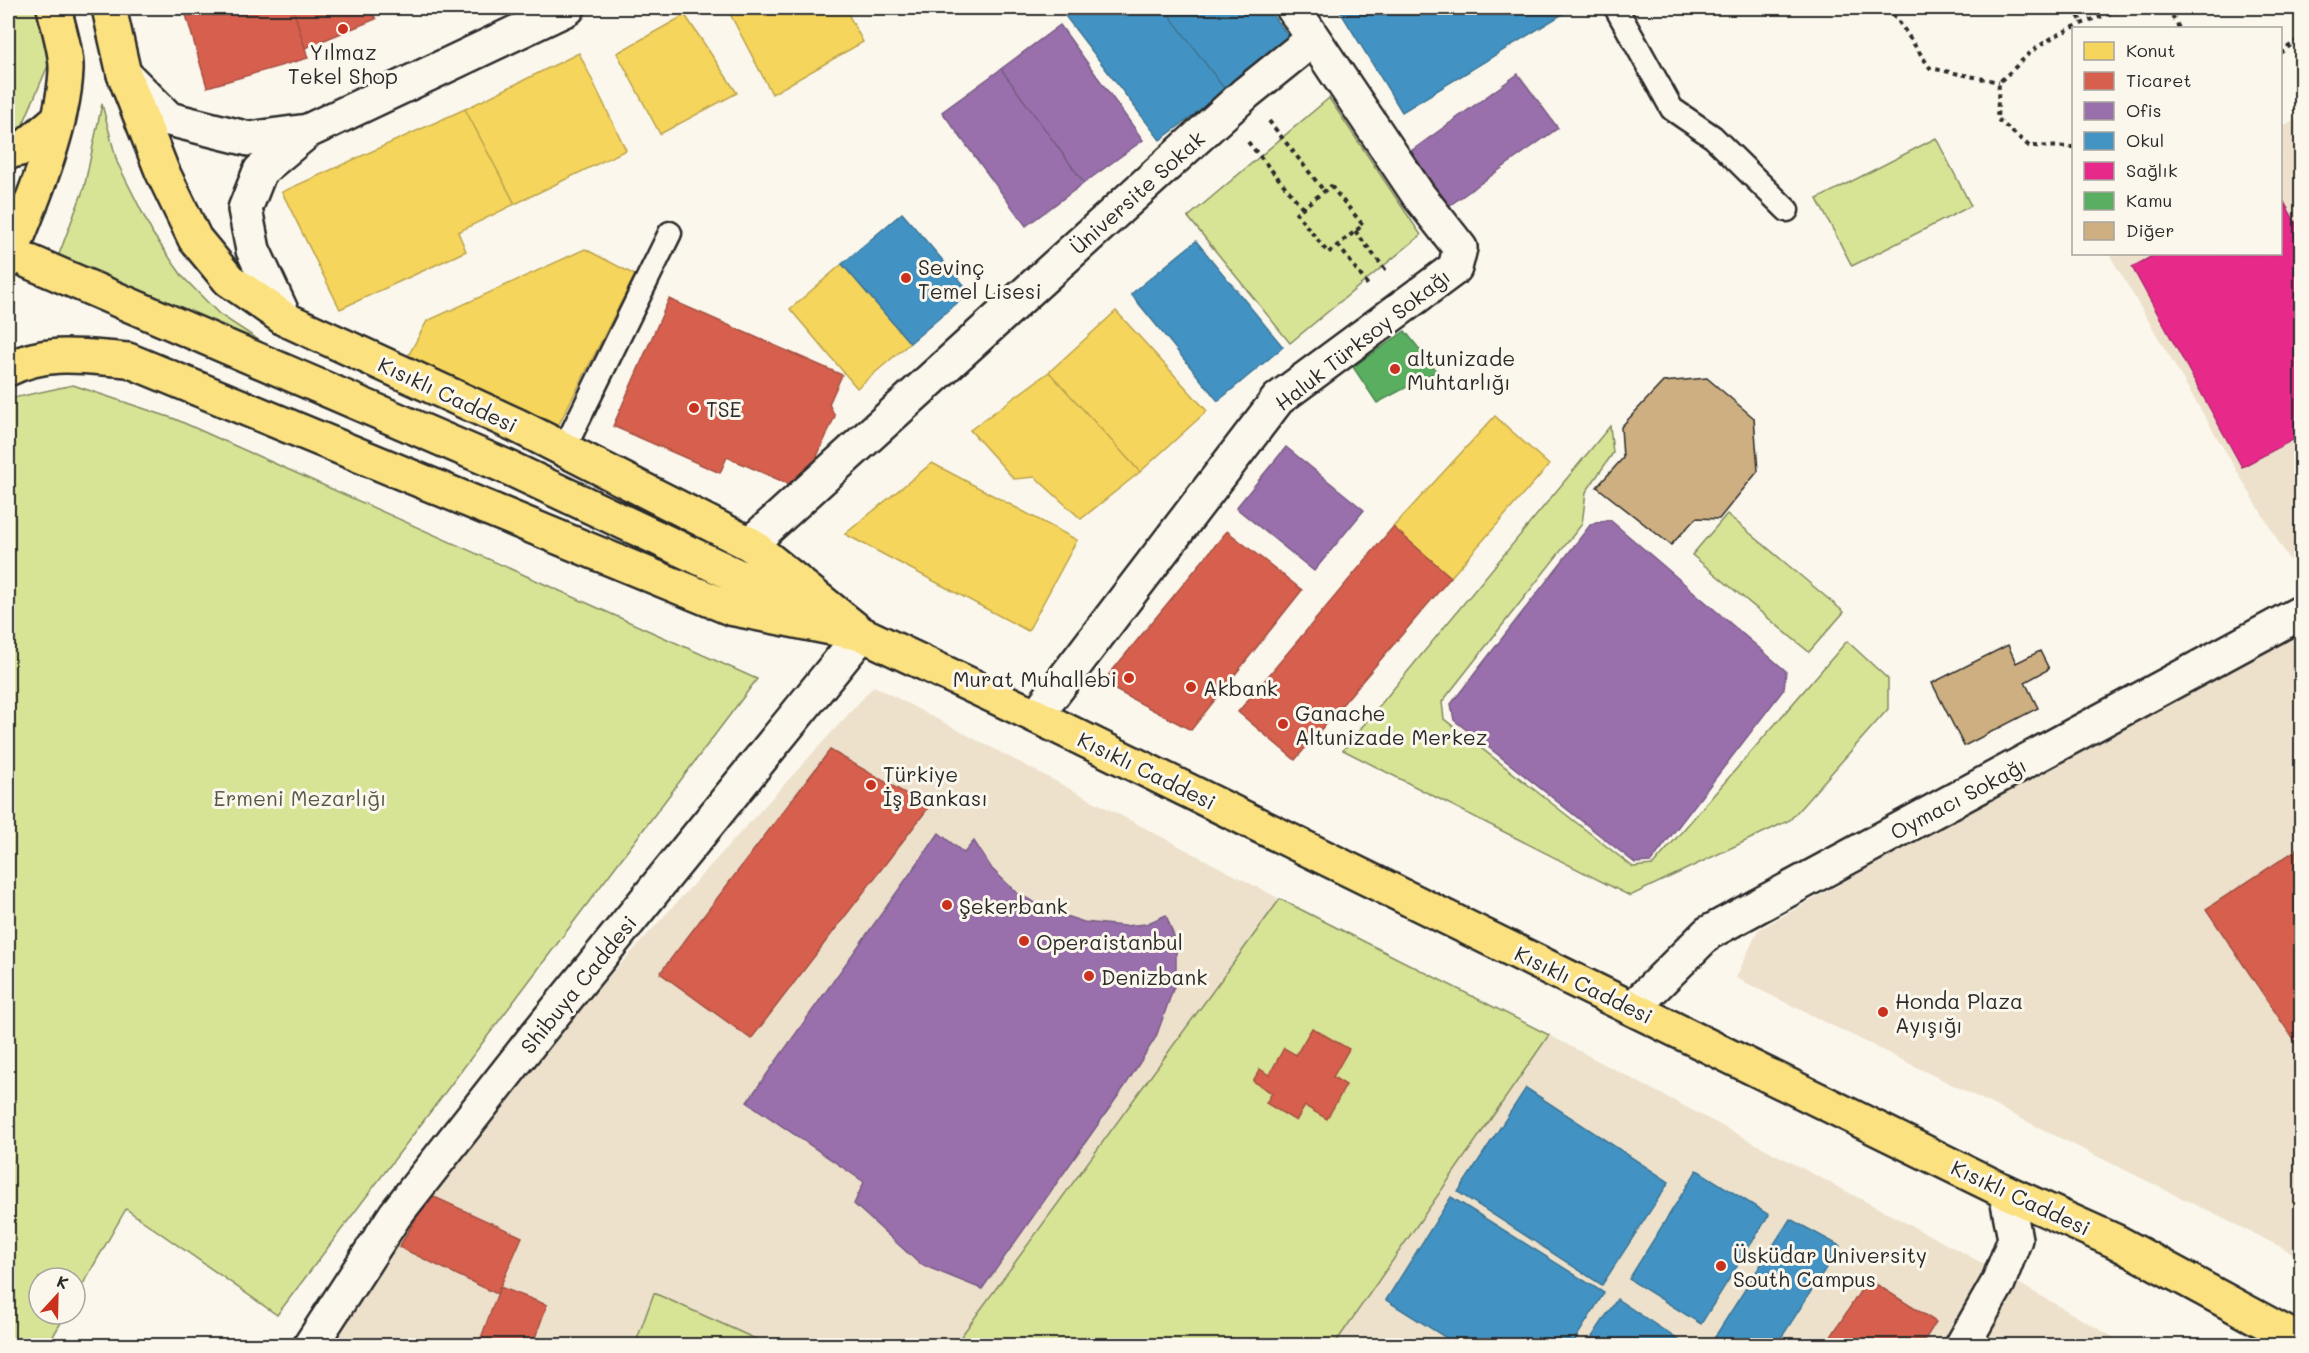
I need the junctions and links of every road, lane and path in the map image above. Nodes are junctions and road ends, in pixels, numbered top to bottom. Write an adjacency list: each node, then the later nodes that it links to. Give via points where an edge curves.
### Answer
1 (54, 8): 20 (main road, via 66,70)
2 (109, 8): 17 (main road, Kısıklı Caddesi)
3 (568, 8): 21 (street)
4 (1293, 8): 15 (street)
5 (1616, 8): 26 (lane, via 1672,109 1713,137)
6 (1886, 8): 18 (path, via 1930,68)
7 (2074, 8): 10 (path)
8 (2134, 8): 10 (path)
9 (2168, 8): 12 (path)
10 (2083, 24): 11 (path)
11 (2078, 27)
12 (2178, 27)
13 (2072, 30): 18 (path, via 2032,52)
14 (2301, 37): 16 (path)
15 (1313, 39): 19 (street, Üniversite Sokak); 31 (street, Haluk Türksoy Sokağı, via 1419,196 1460,248 1455,268)
16 (2282, 52)
17 (124, 74): 21 (street, via 169,119 249,139); 32 (main road, Kısıklı Caddesi, via 162,171 195,239 229,280)
18 (1999, 82): 22 (path, via 1997,119 2029,146)
19 (1235, 103): 24 (path); 25 (path); 35 (street, Üniversite Sokak)
20 (58, 119): 23 (main road, via 24,148); 30 (main road)
21 (308, 131): 32 (street, via 260,171 245,209 253,250)
22 (2072, 147)
23 (8, 152)
24 (1324, 191): 25 (path); 27 (path, via 1331,186 1363,225)
25 (1303, 208): 29 (path, via 1296,213 1328,253)
26 (1787, 210)
27 (1355, 231): 29 (path); 31 (path)
28 (670, 233): 34 (lane)
29 (1338, 245): 31 (path)
30 (19, 261): 37 (main road, via 509,468)
31 (1400, 309): 38 (street, Haluk Türksoy Sokağı, via 1278,399)
32 (285, 319): 34 (main road, Kısıklı Caddesi)
33 (8, 369): 37 (main road, Kısıklı Caddesi, via 56,355 128,360 730,608)
34 (564, 449): 35 (main road, Kısıklı Caddesi)
35 (750, 544): 37 (main road, Kısıklı Caddesi)
36 (2301, 612): 39 (street, Oymacı Sokağı, via 1708,933)
37 (862, 634): 38 (main road, Kısıklı Caddesi); 42 (street, Shibuya Caddesi, via 395,1215)
38 (1036, 716): 39 (main road, Kısıklı Caddesi)
39 (1633, 1008): 40 (main road, Kısıklı Caddesi)
40 (2006, 1192): 41 (main road, Kısıklı Caddesi, via 2115,1242); 43 (street, via 2015,1239 1998,1283)
41 (2301, 1342)
42 (310, 1346)
43 (1962, 1346)

